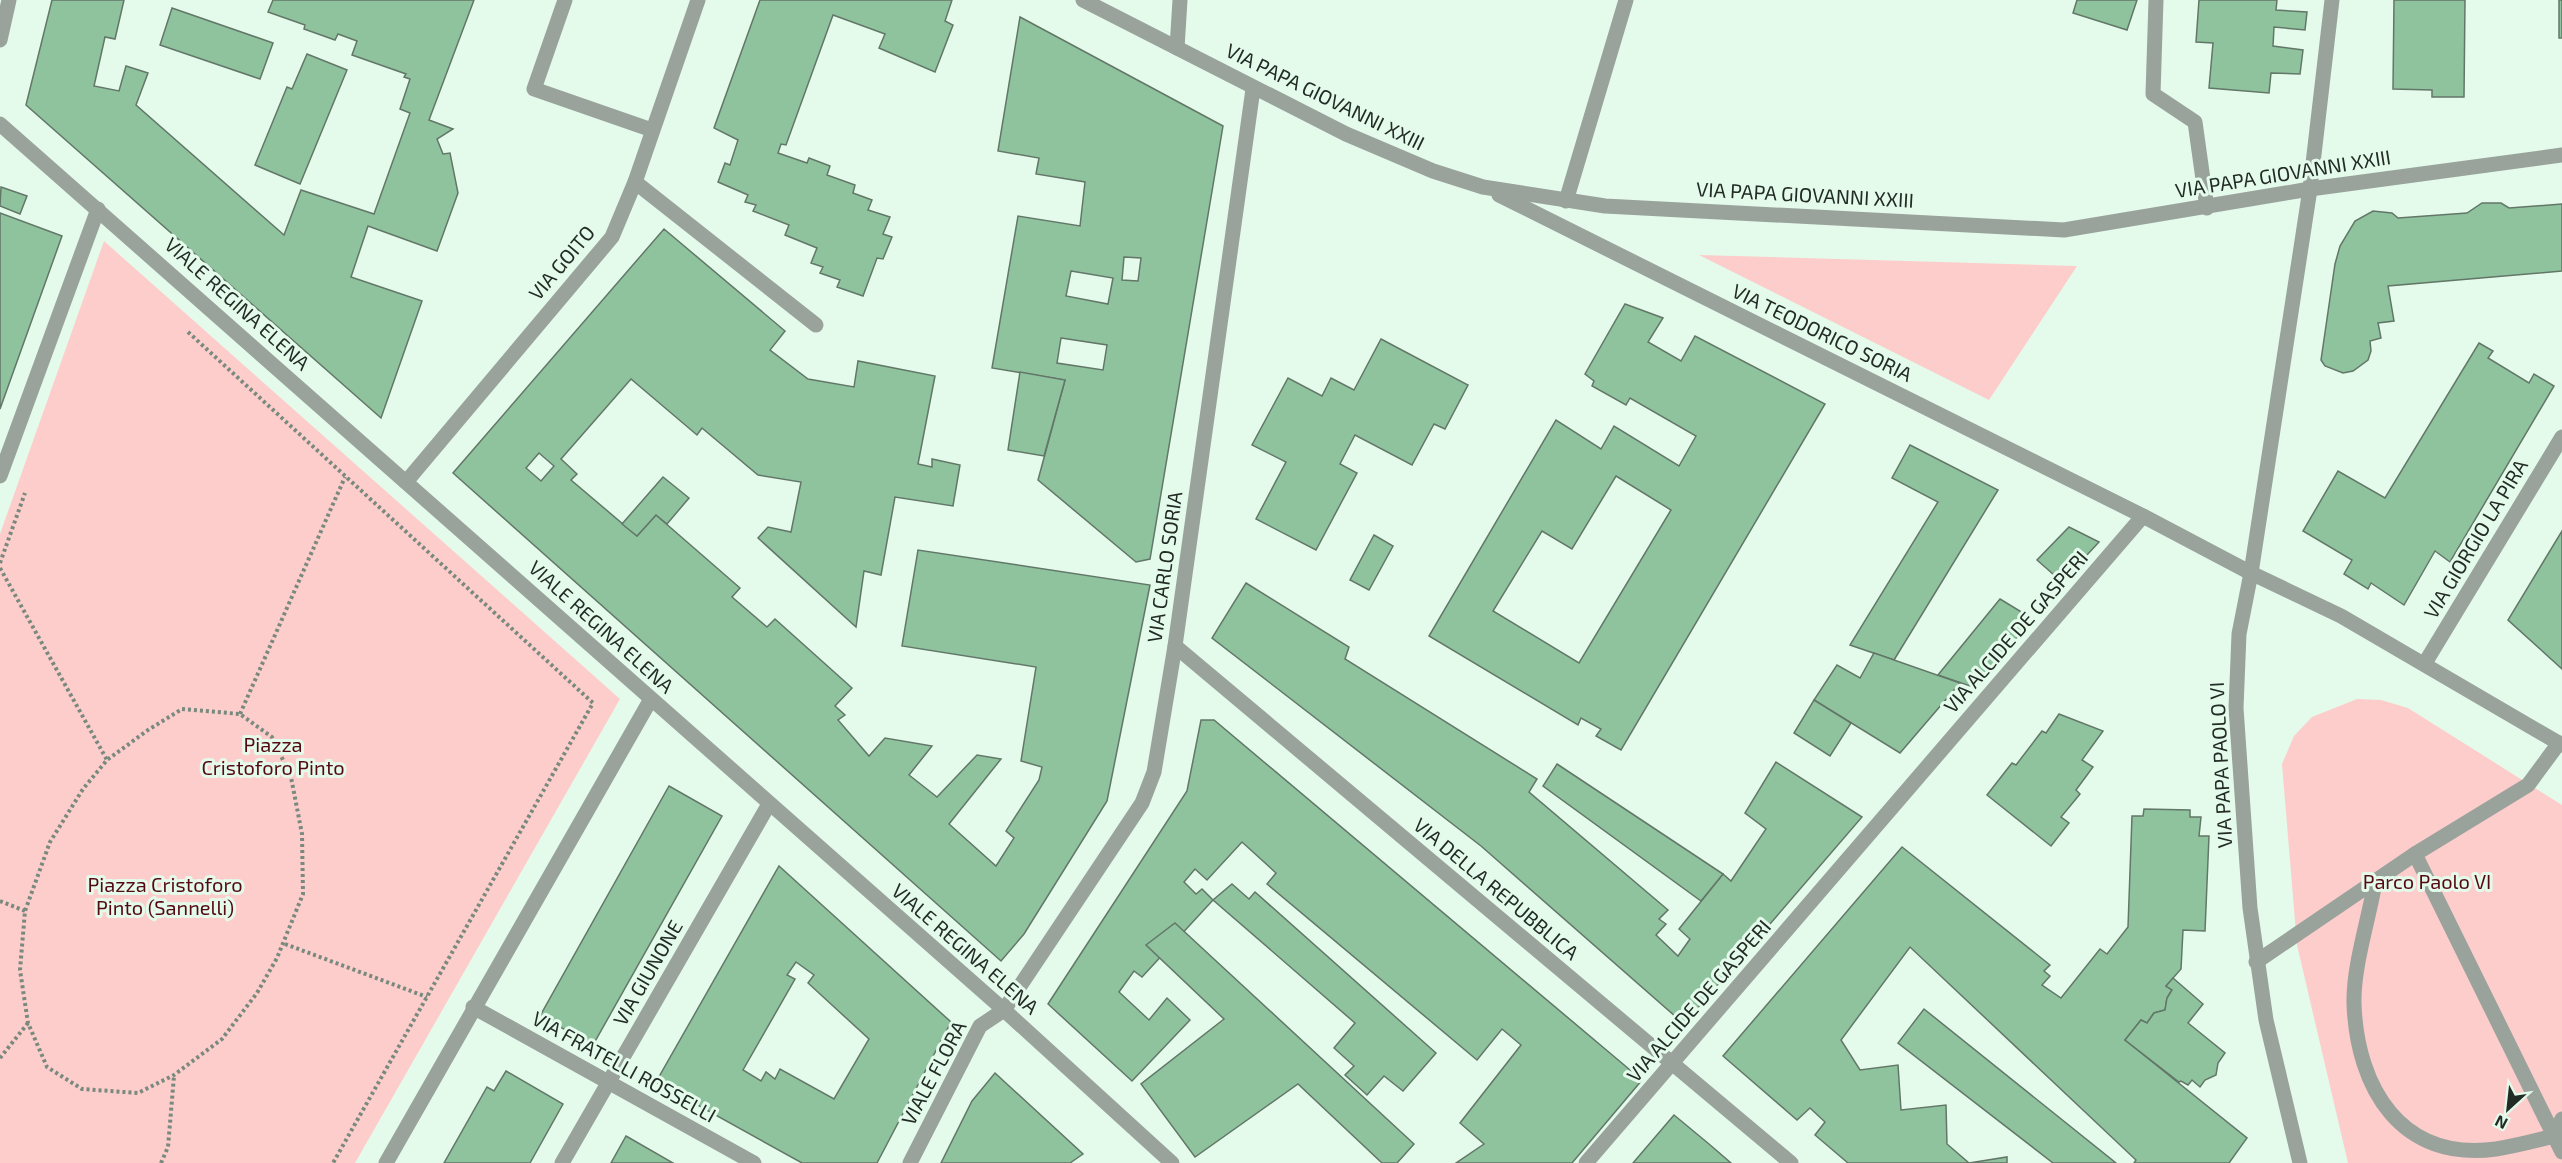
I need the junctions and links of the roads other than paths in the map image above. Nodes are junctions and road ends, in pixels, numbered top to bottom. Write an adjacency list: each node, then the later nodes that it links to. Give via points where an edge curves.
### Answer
1 (9, 0): 9 (street)
2 (565, 0): 13 (street, via 534,89)
3 (698, 0): 13 (street, VIA GOITO)
4 (1083, 0): 10 (street, VIA PAPA GIOVANNI XXIII)
5 (1180, 0): 10 (street)
6 (1626, 0): 18 (street)
7 (2156, 0): 19 (street, via 2153,94 2195,122)
8 (2332, 0): 17 (street)
9 (0, 40)
10 (1177, 48): 11 (street, VIA PAPA GIOVANNI XXIII)
11 (1253, 89): 16 (street, VIA PAPA GIOVANNI XXIII, via 1377,149); 27 (street, VIA CARLO SORIA)
12 (0, 124): 20 (street, VIALE REGINA ELENA)
13 (652, 130): 15 (street, VIA GOITO)
14 (2562, 155): 17 (street, VIA PAPA GIOVANNI XXIII)
15 (635, 182): 21 (street); 24 (street, VIA GOITO, via 612,237)
16 (1483, 187): 18 (street, VIA PAPA GIOVANNI XXIII); 25 (street, VIA TEODORICO SORIA)
17 (2310, 189): 19 (street, VIA PAPA GIOVANNI XXIII); 26 (street)
18 (1566, 201): 19 (street, VIA PAPA GIOVANNI XXIII, via 2064,230)
19 (2207, 208)
20 (98, 209): 23 (street); 24 (street, VIALE REGINA ELENA)
21 (816, 325)
22 (2562, 437): 28 (street, VIA GIORGIO LA PIRA)
23 (0, 476)
24 (405, 482): 29 (street, VIALE REGINA ELENA)
25 (2144, 516): 26 (street); 37 (street, VIA ALCIDE DE GASPERI)
26 (2252, 573): 28 (street); 34 (street, VIA PAPA PAOLO VI, via 2239,633 2236,708)
27 (1175, 646): 36 (street, VIA CARLO SORIA, via 1154,772 1142,803); 37 (street, VIA DELLA REPUBBLICA)
28 (2425, 663): 30 (street)
29 (651, 699): 31 (street, VIALE REGINA ELENA); 35 (street)
30 (2560, 744): 32 (street, via 2528,785)
31 (769, 804): 36 (street, VIALE REGINA ELENA); 38 (street, VIA GIUNONE)
32 (2415, 854): 33 (street); 40 (street)
33 (2375, 882): 34 (street); 40 (street, via 2354,1003 2366,1068 2376,1095 2396,1122 2420,1139 2450,1148 2494,1149)
34 (2256, 962): 49 (street, VIA PAPA PAOLO VI)
35 (473, 1007): 38 (street, VIA FRATELLI ROSSELLI); 42 (street)
36 (1004, 1010): 45 (street, VIALE FLORA, via 980,1026); 46 (street, VIALE REGINA ELENA)
37 (1672, 1064): 47 (street, VIA ALCIDE DE GASPERI); 48 (street, VIA DELLA REPUBBLICA)
38 (609, 1082): 43 (street, VIA GIUNONE); 44 (street, VIA FRATELLI ROSSELLI)
39 (2562, 1119): 40 (street)
40 (2554, 1136): 41 (street)
41 (2562, 1152)
42 (386, 1163)
43 (562, 1163)
44 (754, 1163)
45 (910, 1163)
46 (1172, 1163)
47 (1586, 1163)
48 (1791, 1163)
49 (2300, 1163)

